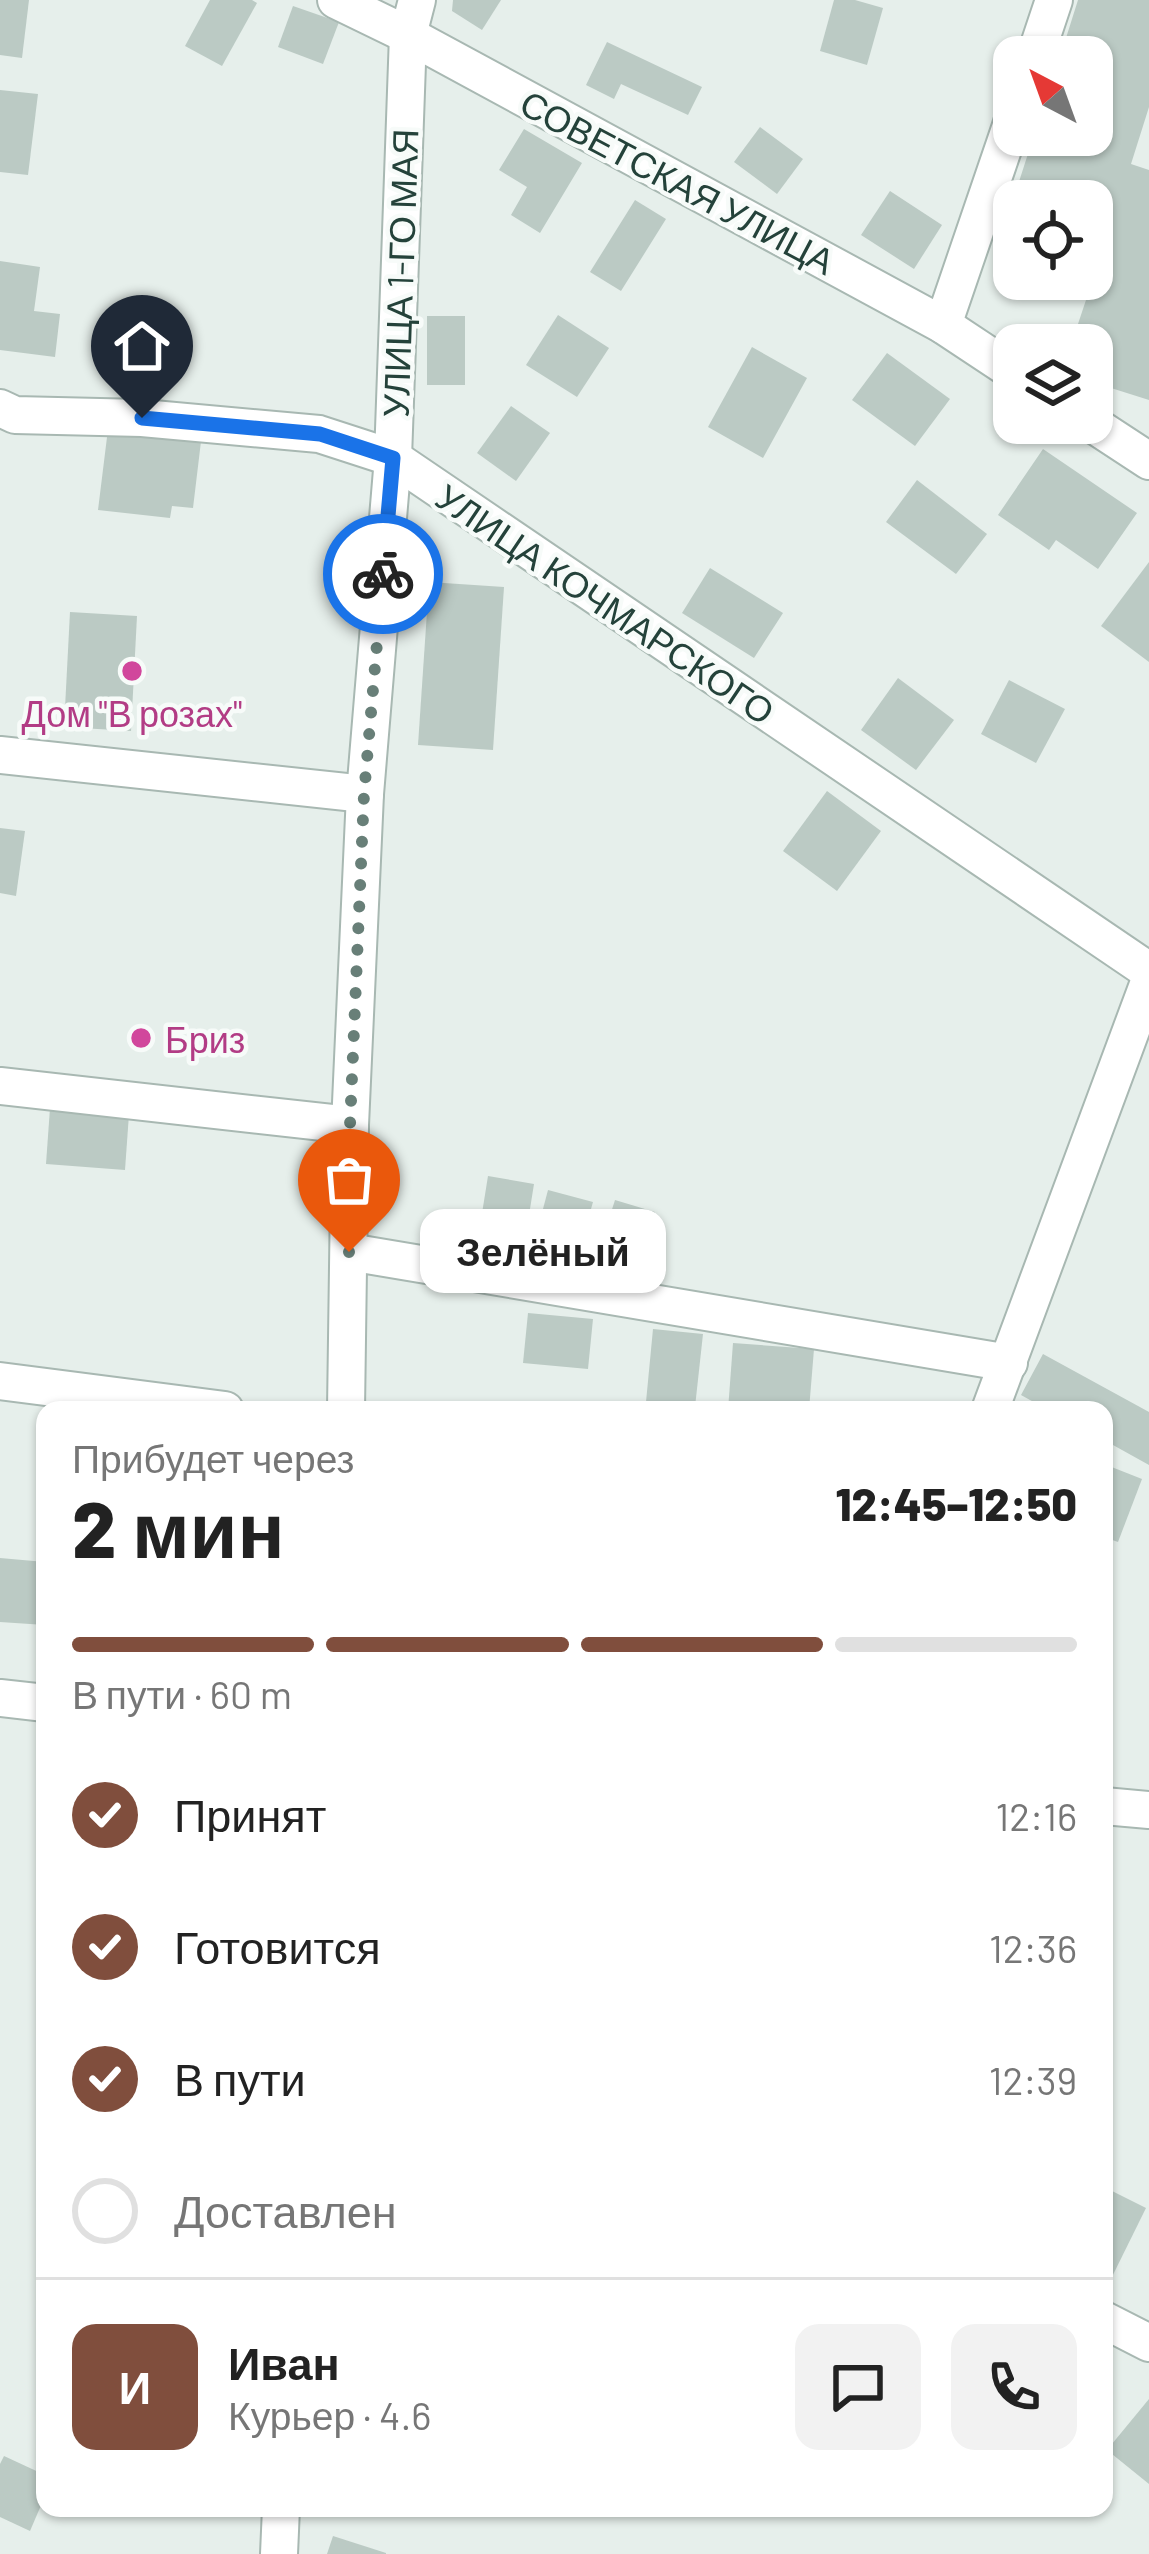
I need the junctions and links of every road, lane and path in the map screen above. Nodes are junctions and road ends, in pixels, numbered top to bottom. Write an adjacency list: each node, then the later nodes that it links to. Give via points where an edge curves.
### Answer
1 (336, 0): 3 (street, СОВЕТСКАЯ УЛИЦА)
2 (1054, 0): 4 (street)
3 (412, 17): 6 (street, СОВЕТСКАЯ УЛИЦА); 10 (street, УЛИЦА 1-ГО МАЯ)
4 (1042, 36)
5 (1001, 156): 6 (street)
6 (943, 325): 7 (street, СОВЕТСКАЯ УЛИЦА)
7 (993, 358)
8 (0, 408): 10 (street, УЛИЦА КОЧМАРСКОГО, via 320,434)
9 (1113, 437): 11 (street)
10 (393, 458): 13 (street, УЛИЦА 1-ГО МАЯ); 14 (street, УЛИЦА КОЧМАРСКОГО)
11 (1149, 461)
12 (0, 755): 13 (street)
13 (364, 794): 17 (street, УЛИЦА 1-ГО МАЯ)
14 (1149, 971)
15 (1149, 982): 19 (street)
16 (0, 1086): 17 (street)
17 (350, 1125): 18 (street, УЛИЦА 1-ГО МАЯ)
18 (349, 1252): 19 (street); 22 (street, УЛИЦА 1-ГО МАЯ)
19 (1010, 1363): 23 (street)
20 (0, 1382): 21 (street)
21 (153, 1401)
22 (346, 1401)
23 (994, 1401)
24 (0, 1698): 25 (street)
25 (36, 1702)
26 (1113, 1807): 27 (street)
27 (1149, 1810)
28 (1113, 2325): 29 (street)
29 (1149, 2343)
30 (281, 2517): 31 (street)
31 (279, 2554)

